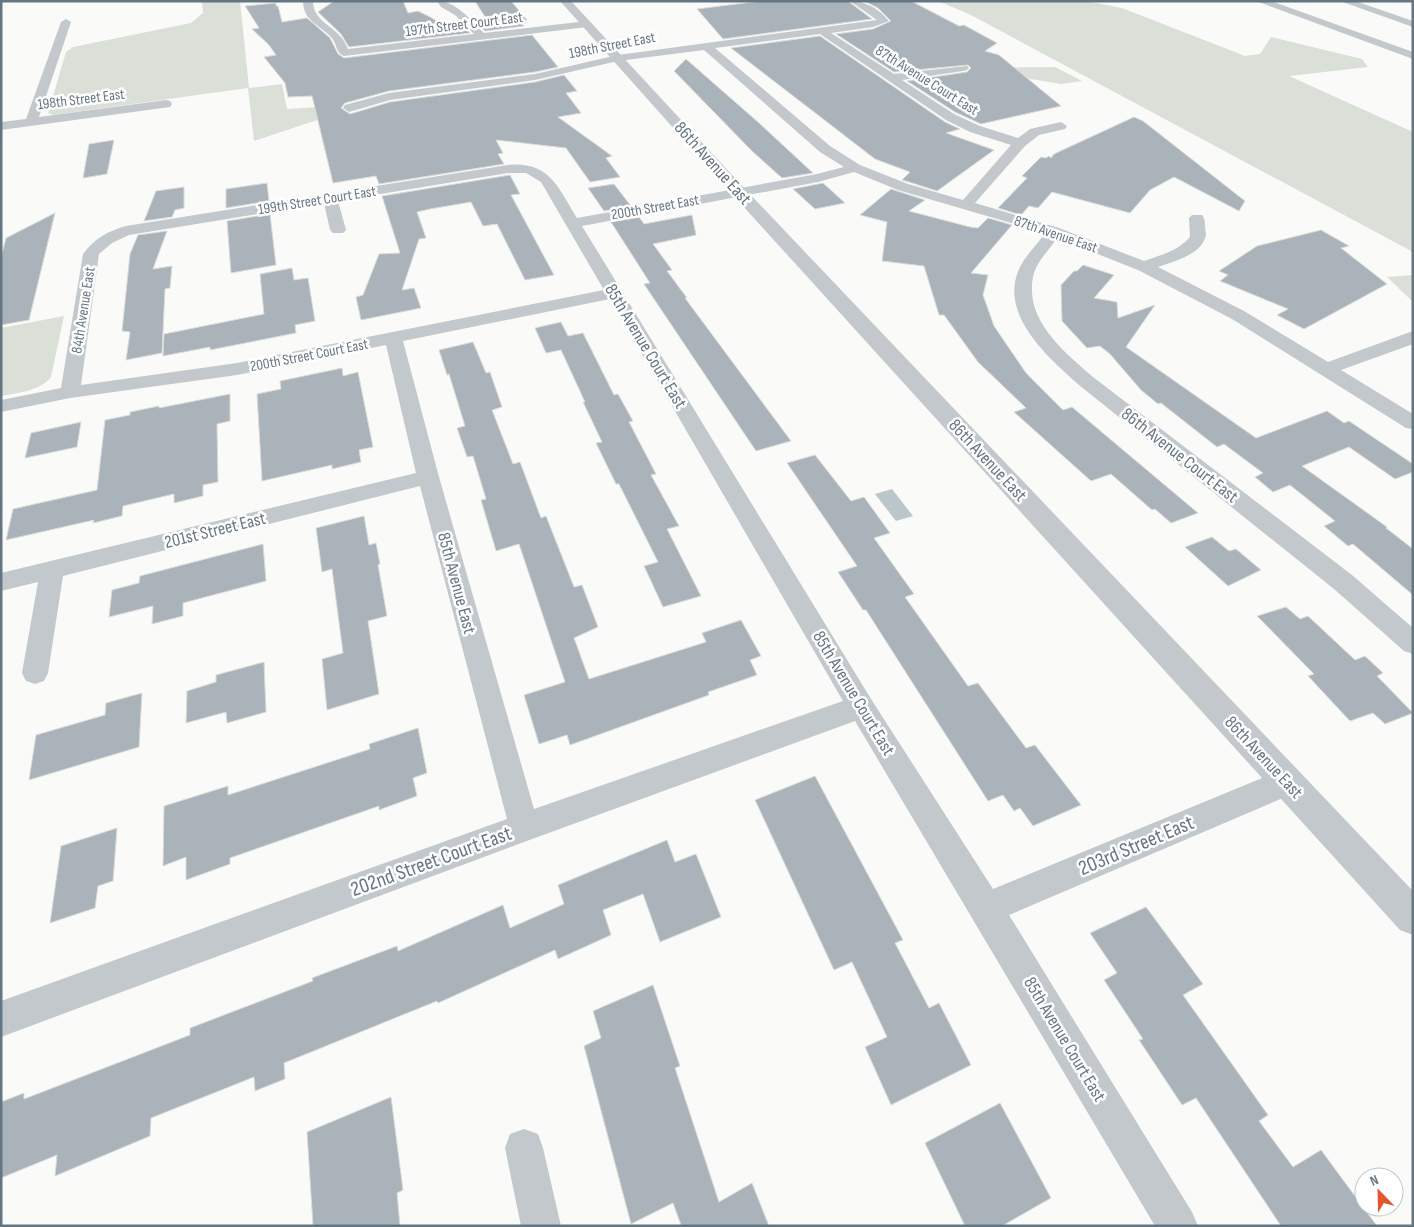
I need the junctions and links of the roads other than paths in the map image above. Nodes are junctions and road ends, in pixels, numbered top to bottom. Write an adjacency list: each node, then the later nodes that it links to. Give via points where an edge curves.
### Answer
1 (308, 1): 11 (street, 197th Street Court East, via 309,13 336,35 344,53)
2 (442, 1): 11 (street)
3 (565, 1): 8 (street, 86th Avenue East)
4 (855, 1): 10 (street, 198th Street East, via 884,21)
5 (1261, 1): 13 (street)
6 (1345, 1): 9 (street)
7 (66, 22): 19 (street)
8 (587, 24): 11 (street, 197th Street Court East); 14 (street, 86th Avenue East)
9 (1413, 24)
10 (822, 31): 12 (street, 198th Street East); 16 (street, 87th Avenue Court East)
11 (481, 36)
12 (706, 46): 14 (street, 198th Street East); 24 (street, 87th Avenue East, via 825,149)
13 (1413, 56)
14 (618, 58): 18 (street, 198th Street East, via 535,77 389,97); 25 (street, 86th Avenue East)
15 (963, 68): 16 (street)
16 (891, 78): 22 (street, 87th Avenue Court East, via 956,121)
17 (166, 104): 19 (street, 198th Street East)
18 (349, 108)
19 (31, 122): 20 (street, 198th Street East)
20 (1, 126)
21 (1061, 126): 22 (street, via 1035,132)
22 (1020, 143): 27 (street)
23 (525, 168): 26 (street, 199th Street Court East); 29 (street, 85th Avenue Court East, via 546,179)
24 (855, 168): 25 (street, 200th Street East); 27 (street, 87th Avenue East, via 903,187)
25 (739, 192): 29 (street, 200th Street East); 47 (street, 86th Avenue East)
26 (330, 198): 30 (street); 32 (street, 199th Street Court East, via 126,231)
27 (966, 205): 31 (street, 87th Avenue East)
28 (1197, 218): 33 (street, via 1198,238 1190,247)
29 (573, 223): 34 (street, 85th Avenue Court East)
30 (338, 230)
31 (1054, 231): 33 (street, 87th Avenue East); 44 (street, 86th Avenue Court East, via 1026,272 1024,285 1025,304 1035,327 1055,354 1343,582)
32 (109, 237): 38 (street, 84th Avenue East, via 91,254)
33 (1144, 267): 37 (street, 87th Avenue East, via 1238,315)
34 (615, 293): 36 (street, 200th Street Court East); 46 (street, 85th Avenue Court East)
35 (1413, 336): 37 (street)
36 (393, 338): 38 (street, 200th Street Court East, via 199,376); 41 (street, 85th Avenue East)
37 (1326, 369): 40 (street, 87th Avenue East)
38 (70, 392): 39 (street, 200th Street Court East)
39 (1, 406)
40 (1413, 423)
41 (428, 477): 42 (street, 201st Street East); 48 (street, 85th Avenue East)
42 (52, 570): 43 (street, 201st Street East); 45 (street)
43 (1, 582)
44 (1413, 644)
45 (35, 673)
46 (861, 706): 48 (street, 202nd Street Court East); 49 (street, 85th Avenue Court East)
47 (1287, 782): 49 (street, 203rd Street East); 50 (street, 86th Avenue East)
48 (524, 827): 51 (street, 202nd Street Court East)
49 (986, 908): 54 (street, 85th Avenue Court East)
50 (1413, 917)
51 (1, 1019)
52 (524, 1148): 53 (street)
53 (541, 1226)
54 (1178, 1226)

